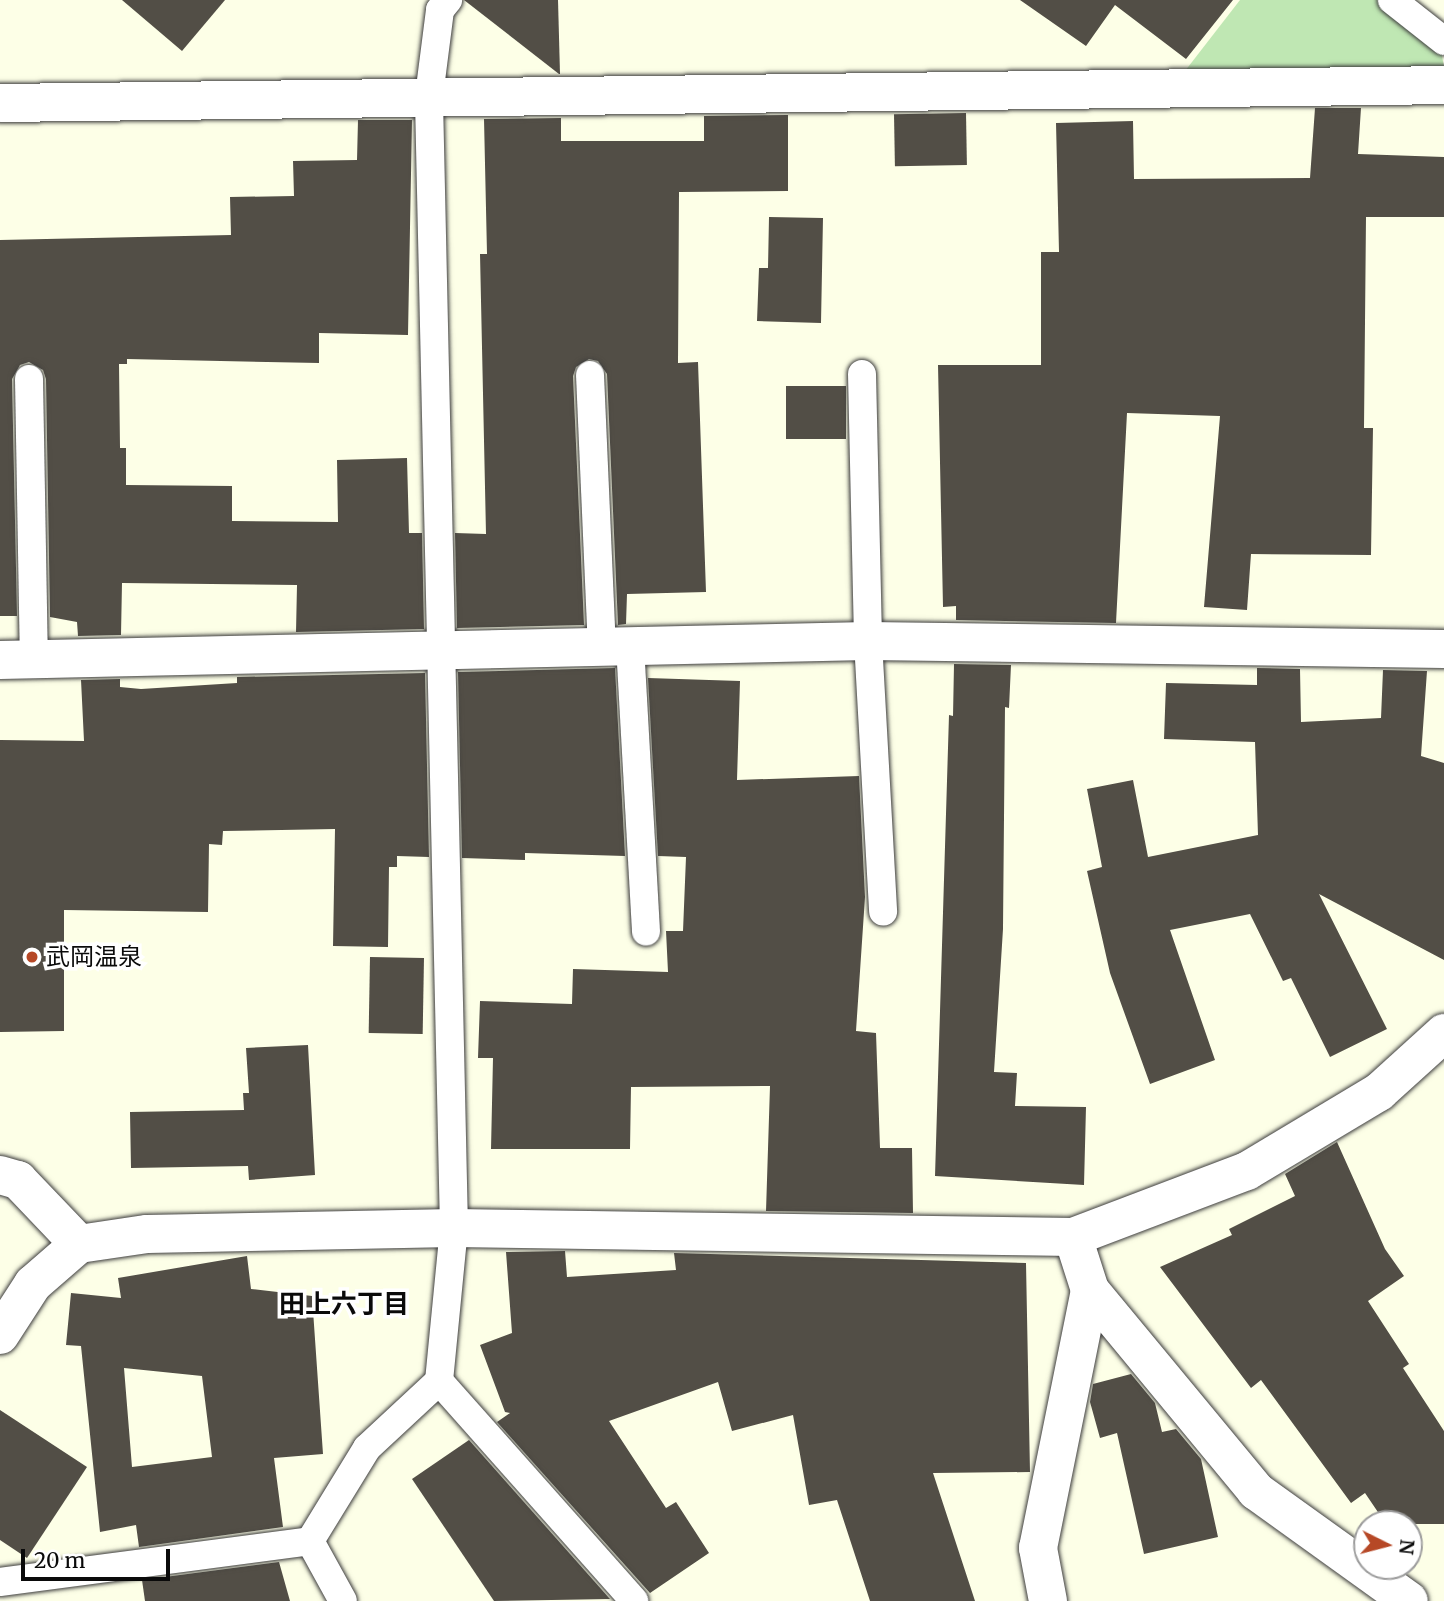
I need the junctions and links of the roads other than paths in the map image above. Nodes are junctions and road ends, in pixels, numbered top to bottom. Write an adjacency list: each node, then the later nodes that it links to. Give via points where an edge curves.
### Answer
1 (448, 0): 5 (lane, via 440,10)
2 (1392, 0): 3 (lane)
3 (1444, 41)
4 (1444, 85): 5 (street)
5 (429, 96): 6 (street); 12 (lane)
6 (0, 103)
7 (862, 374): 10 (lane)
8 (590, 375): 11 (lane)
9 (29, 379): 14 (lane)
10 (868, 641): 11 (street); 13 (street); 15 (lane)
11 (616, 645): 12 (street); 16 (lane)
12 (441, 648): 14 (street); 19 (lane)
13 (1444, 649)
14 (17, 660)
15 (883, 912)
16 (646, 932)
17 (1444, 1033): 20 (street, via 1379,1092 1247,1171)
18 (0, 1175): 21 (street, via 18,1180)
19 (454, 1228): 20 (street); 21 (street, via 147,1234); 24 (lane)
20 (1073, 1237): 22 (street)
21 (79, 1244): 23 (street, via 33,1284)
22 (1090, 1290): 29 (street, via 1038,1548); 30 (street, via 1256,1491)
23 (0, 1335)
24 (439, 1381): 25 (lane, via 367,1448); 28 (lane)
25 (310, 1541): 26 (lane); 27 (lane)
26 (0, 1582)
27 (343, 1601)
28 (634, 1601)
29 (1048, 1601)
30 (1409, 1601)

